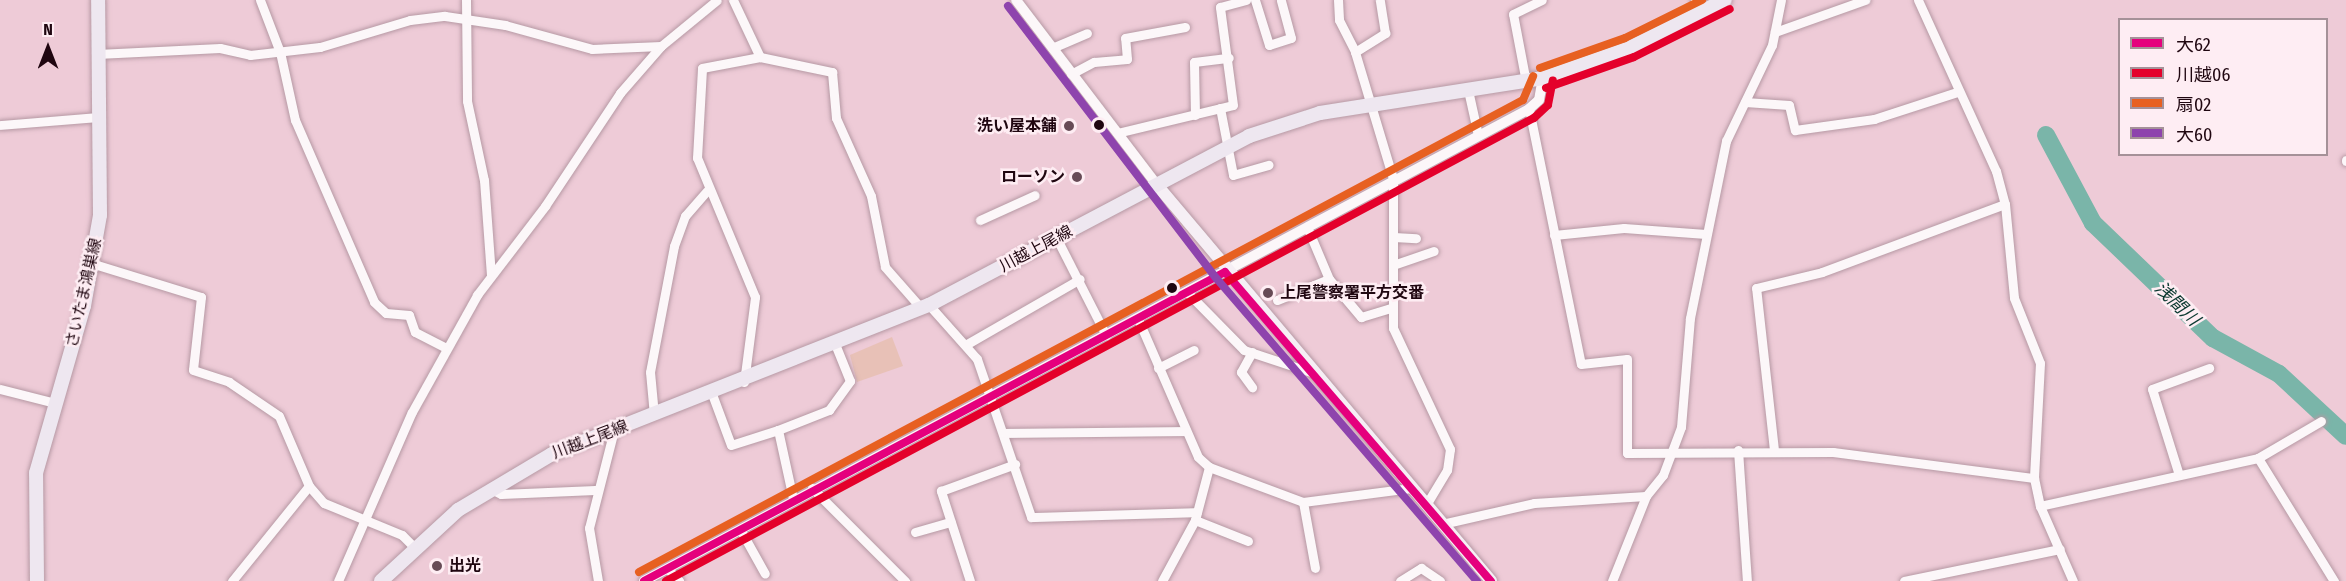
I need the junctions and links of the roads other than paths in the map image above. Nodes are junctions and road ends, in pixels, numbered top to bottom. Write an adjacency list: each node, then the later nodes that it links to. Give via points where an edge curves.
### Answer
1 (98, 0): 26 (main road, さいたま鴻巣線)
2 (260, 0): 24 (street)
3 (466, 0): 18 (street)
4 (717, 0): 22 (street)
5 (734, 0): 27 (street)
6 (1016, 0): 23 (street)
7 (1246, 0): 28 (street, via 1220,7)
8 (1255, 0): 9 (street, via 1269,45 1291,38)
9 (1281, 0)
10 (1338, 0): 25 (street, via 1339,20)
11 (1380, 0): 25 (street, via 1385,33)
12 (1542, 0): 31 (street, via 1513,14)
13 (1725, 0): 17 (main road, 川越上尾線)
14 (1781, 0): 20 (street)
15 (1865, 0): 20 (street)
16 (1918, 0): 33 (street)
17 (1699, 6): 30 (main road, 川越上尾線, via 1629,48)
18 (468, 18): 22 (street, via 592,49); 24 (street, via 410,20 320,47); 61 (street, via 467,101 484,180)
19 (1185, 27): 29 (street, via 1125,38 1127,59 1094,62)
20 (1775, 32): 34 (street)
21 (1087, 33): 23 (street)
22 (661, 46): 61 (street, via 586,138 545,206)
23 (1052, 48): 29 (street)
24 (280, 52): 26 (street); 72 (street, via 295,120 374,302 386,313 409,315 415,332)
25 (1355, 52): 35 (street)
26 (97, 54): 39 (main road, さいたま鴻巣線)
27 (760, 57): 47 (street, via 702,69 697,158); 66 (street, via 832,72 836,118 871,196 885,267)
28 (1229, 58): 36 (street, via 1233,105); 38 (street, via 1194,62)
29 (1071, 74): 41 (street)
30 (1543, 78): 31 (main road, 川越上尾線); 37 (street, via 1539,100)
31 (1526, 82): 32 (main road, 川越上尾線)
32 (1468, 90): 35 (main road, 川越上尾線); 42 (street)
33 (1957, 92): 34 (street, via 1874,119 1795,130 1789,105); 49 (street, via 1996,171)
34 (1744, 102): 52 (street, via 1726,141)
35 (1369, 104): 43 (main road, 川越上尾線, via 1296,119); 45 (street)
36 (1220, 108): 38 (street); 43 (street)
37 (1529, 109): 42 (street); 53 (street)
38 (1195, 115): 41 (street)
39 (98, 117): 40 (street); 58 (main road, さいたま鴻巣線, via 100,215)
40 (0, 125)
41 (1117, 133): 46 (street)
42 (1478, 135): 45 (street)
43 (1228, 146): 44 (street, via 1233,175); 46 (main road, 川越上尾線)
44 (1269, 165)
45 (1392, 179): 51 (street); 54 (street)
46 (1157, 185): 56 (main road, 川越上尾線); 60 (main road)
47 (706, 191): 78 (street, via 723,216 755,297); 84 (street, via 685,216 675,246 650,372)
48 (1035, 195): 50 (street)
49 (2005, 204): 91 (street, via 1822,272 1756,288); 97 (street, via 2014,298 2040,363)
50 (980, 220)
51 (1307, 227): 60 (street); 63 (street)
52 (1706, 234): 53 (street, via 1624,228); 92 (street, via 1690,318 1682,427)
53 (1554, 235): 92 (street, via 1581,364 1627,359 1627,453)
54 (1394, 237): 55 (street); 59 (street)
55 (1416, 238)
56 (1057, 239): 62 (street); 66 (main road, 川越上尾線)
57 (1434, 251): 59 (street)
58 (94, 264): 83 (main road, さいたま鴻巣線); 98 (street, via 201,297 193,370 229,382 279,416)
59 (1393, 265): 67 (street)
60 (1225, 272): 64 (street); 77 (main road)
61 (491, 275): 72 (street)
62 (1080, 279): 69 (street); 70 (street)
63 (1329, 279): 65 (street); 67 (street, via 1361,317)
64 (1187, 292): 68 (street); 74 (street)
65 (1277, 300)
66 (925, 307): 70 (street); 71 (main road, 川越上尾線)
67 (1391, 308): 106 (street, via 1393,328 1450,449 1447,470)
68 (1138, 319): 69 (street); 75 (street)
69 (1106, 335): 82 (street)
70 (967, 344): 82 (street)
71 (836, 346): 78 (main road, 川越上尾線); 87 (street, via 850,381 829,410)
72 (446, 347): 109 (street)
73 (1194, 350): 75 (street)
74 (1252, 352): 77 (street); 79 (street, via 1240,372)
75 (1158, 368): 88 (street)
76 (2209, 368): 96 (street, via 2152,389)
77 (1311, 372): 101 (main road)
78 (744, 383): 81 (main road, 川越上尾線)
79 (1252, 387)
80 (0, 389): 83 (street)
81 (712, 394): 84 (main road, 川越上尾線); 87 (street, via 731,445)
82 (993, 396): 89 (street); 100 (street)
83 (55, 403): 121 (main road, さいたま鴻巣線, via 34,489)
84 (654, 415): 86 (main road, 川越上尾線)
85 (2321, 421): 93 (street)
86 (614, 430): 99 (main road, 川越上尾線, via 552,454); 102 (street)
87 (778, 430): 104 (street)
88 (1186, 431): 89 (street); 95 (street)
89 (1005, 433): 94 (street)
90 (1738, 450): 91 (street); 92 (street); 136 (street)
91 (1774, 450): 97 (street, via 1833,452)
92 (1671, 451): 103 (street, via 1663,475)
93 (2258, 458): 96 (street); 139 (street)
94 (1014, 464): 108 (street, via 1031,517); 110 (street, via 941,491)
95 (1209, 467): 105 (street); 108 (street)
96 (2179, 475): 107 (street)
97 (2034, 478): 107 (street)
98 (309, 486): 109 (street, via 324,503); 122 (street)
99 (490, 488): 102 (street, via 501,494); 115 (main road, 川越上尾線)
100 (812, 488): 104 (street); 128 (street)
101 (1411, 488): 105 (street); 106 (main road)
102 (595, 490): 125 (street, via 589,537)
103 (1646, 495): 111 (street, via 1534,503); 135 (street)
104 (793, 499): 112 (street)
105 (1303, 502): 119 (street)
106 (1426, 505): 111 (main road)
107 (2040, 506): 116 (street)
108 (1196, 516): 114 (street); 130 (street)
109 (362, 521): 115 (street, via 402,535); 123 (street)
110 (951, 522): 113 (street); 129 (street)
111 (1442, 524): 117 (main road)
112 (740, 529): 118 (street); 120 (street)
113 (915, 532)
114 (1248, 541)
115 (413, 546): 124 (main road, 川越上尾線)
116 (2060, 549): 137 (street); 138 (street)
117 (1477, 565): 133 (street); 134 (main road)
118 (668, 568): 126 (street); 127 (street)
119 (1314, 568)
120 (765, 574)
121 (38, 581)
122 (232, 581)
123 (338, 581)
124 (381, 581)
125 (598, 581)
126 (644, 581)
127 (679, 581)
128 (905, 581)
129 (970, 581)
130 (1162, 581)
131 (1400, 581): 132 (street, via 1421,568)
132 (1440, 581)
133 (1480, 581)
134 (1491, 581)
135 (1612, 581)
136 (1747, 581)
137 (1904, 581)
138 (2073, 581)
139 (2334, 581)

